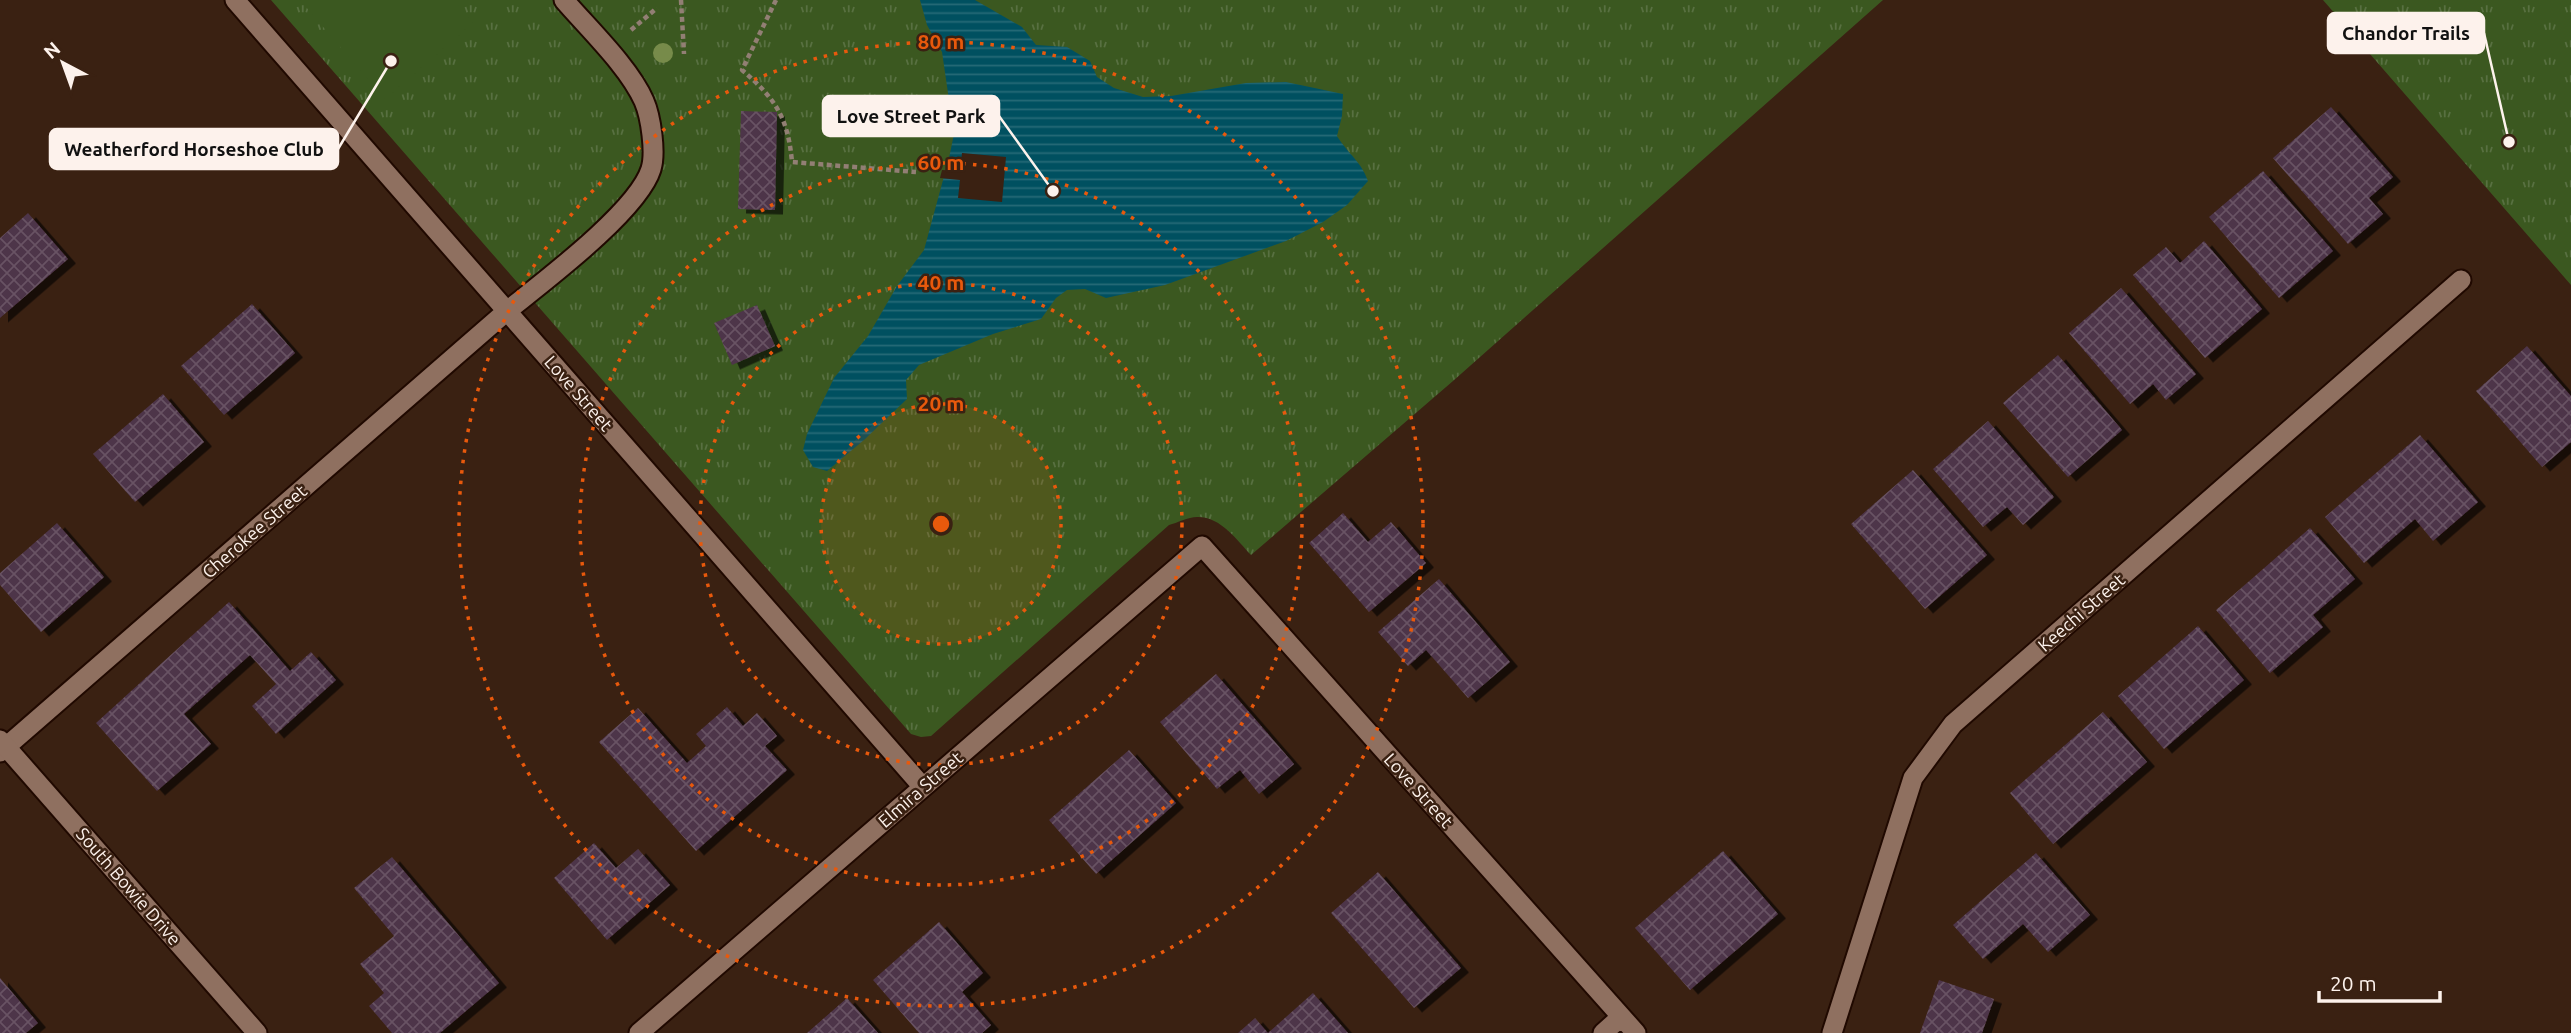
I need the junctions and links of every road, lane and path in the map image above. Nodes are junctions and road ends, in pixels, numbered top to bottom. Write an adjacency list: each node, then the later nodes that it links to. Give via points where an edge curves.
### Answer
1 (235, 0): 8 (street, Love Street)
2 (564, 0): 8 (street, Cherokee Street, via 628,75 644,101 651,128 652,169 614,221)
3 (681, 0): 5 (path)
4 (776, 0): 6 (path, via 742,71 778,108 789,134 792,162)
5 (684, 54)
6 (916, 172)
7 (2461, 280): 17 (street, Keechi Street, via 1952,724 1913,778)
8 (507, 311): 10 (street, Cherokee Street); 11 (street, Love Street)
9 (1202, 546): 11 (street, Elmira Street); 12 (street, Love Street)
10 (2, 746): 13 (street, South Bowie Drive)
11 (922, 786): 14 (street, Elmira Street)
12 (1621, 1017): 15 (street); 16 (street, Love Street)
13 (257, 1033)
14 (639, 1033)
15 (1603, 1033)
16 (1636, 1033)
17 (1832, 1033)

